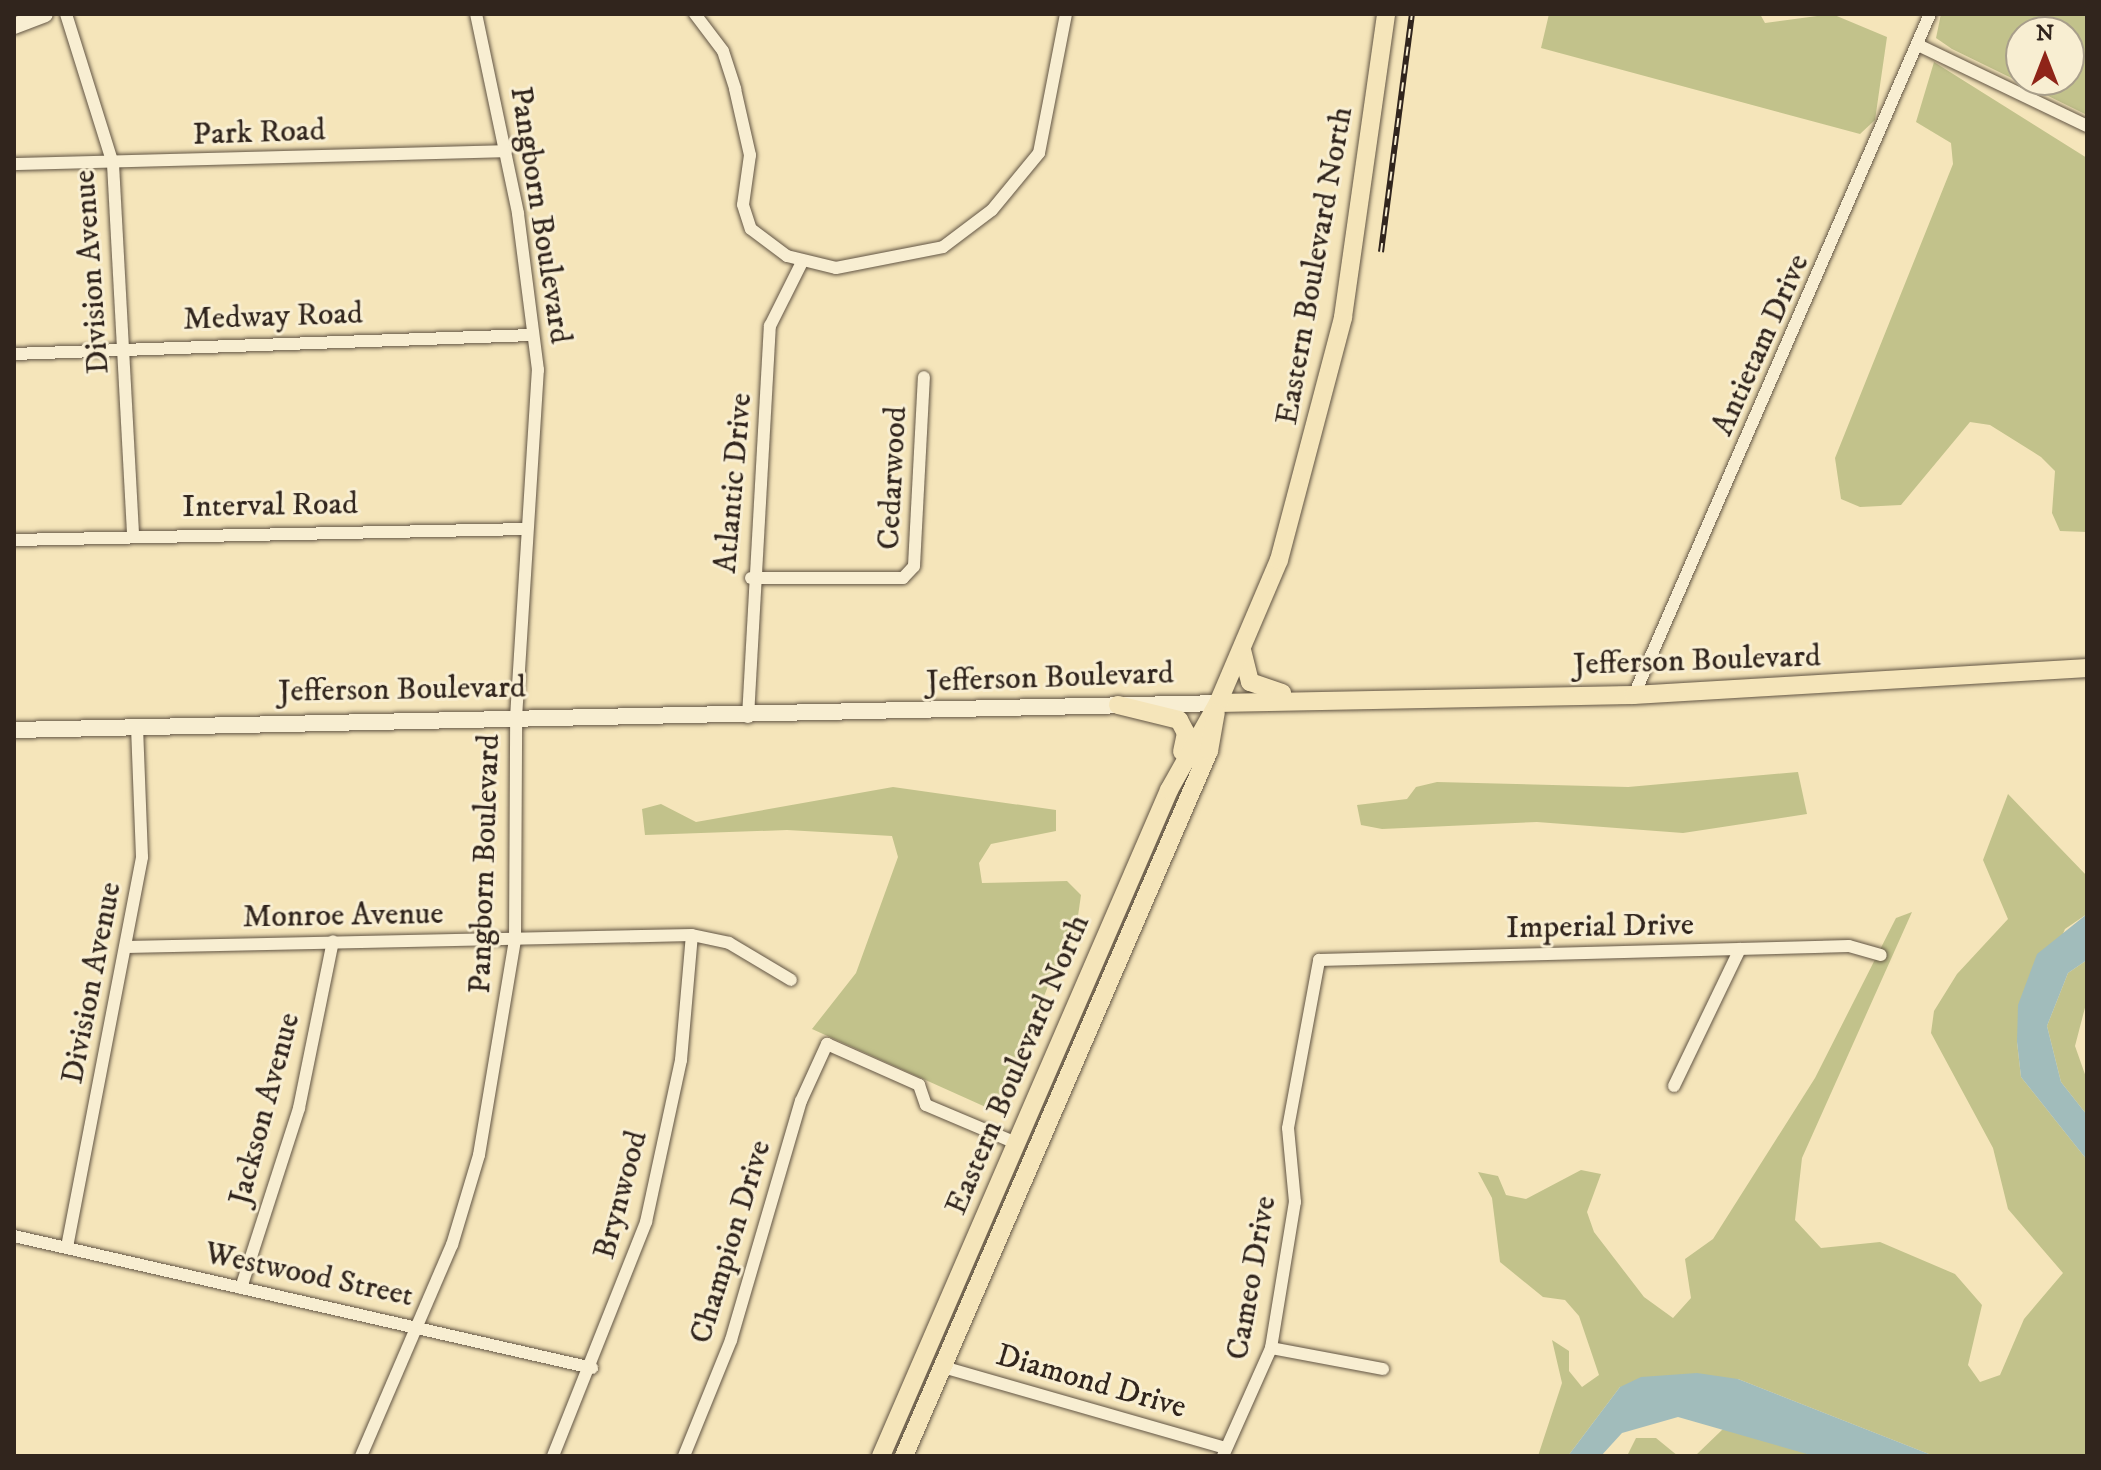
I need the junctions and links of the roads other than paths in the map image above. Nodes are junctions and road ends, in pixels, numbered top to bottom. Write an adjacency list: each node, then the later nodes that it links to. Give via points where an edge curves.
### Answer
1 (45, 14): 8 (main road)
2 (66, 14): 13 (street, Division Avenue)
3 (476, 14): 11 (street, Pangborn Boulevard)
4 (695, 14): 14 (street, via 723,51 735,89 750,155 745,217 764,244)
5 (1066, 14): 14 (street, via 1039,153 976,227 943,247 849,268)
6 (1386, 14): 23 (main road, Eastern Boulevard North, via 1327,398 1279,560)
7 (1930, 14): 9 (street, Antietam Drive)
8 (14, 26)
9 (1920, 46): 10 (street); 25 (street, Antietam Drive)
10 (2087, 126)
11 (506, 151): 13 (street, Park Road); 15 (street, Pangborn Boulevard)
12 (14, 164): 13 (street, Park Road)
13 (113, 164): 16 (street, Division Avenue)
14 (802, 262): 22 (street, Atlantic Drive, via 770,326)
15 (533, 335): 16 (street, Medway Road); 19 (street, Pangborn Boulevard, via 538,370)
16 (124, 348): 17 (street, Medway Road); 20 (street, Division Avenue)
17 (14, 354)
18 (924, 377): 22 (street, Cedarwood, via 914,566 903,578)
19 (527, 529): 20 (street, Interval Road); 30 (street, Pangborn Boulevard)
20 (133, 534): 21 (street, Interval Road)
21 (14, 540)
22 (751, 578): 29 (street, Atlantic Drive)
23 (1242, 650): 26 (main road, via 1250,682 1264,692); 27 (main road, Eastern Boulevard North)
24 (2087, 668): 25 (main road, Jefferson Boulevard)
25 (1634, 695): 26 (main road, Jefferson Boulevard)
26 (1340, 699): 27 (main road, Jefferson Boulevard)
27 (1218, 703): 28 (main road, Jefferson Boulevard); 33 (main road, Eastern Boulevard North); 47 (main road, Eastern Boulevard North, via 1209,751)
28 (1118, 705): 29 (main road, Jefferson Boulevard); 33 (main road, via 1172,715 1183,726 1186,741)
29 (748, 717): 30 (main road, Jefferson Boulevard)
30 (516, 718): 31 (main road, Jefferson Boulevard); 35 (street, Pangborn Boulevard)
31 (137, 725): 32 (main road, Jefferson Boulevard); 37 (street, Division Avenue, via 142,857)
32 (14, 730)
33 (1169, 790): 43 (main road, Eastern Boulevard North)
34 (692, 935): 35 (street, Monroe Avenue); 41 (street, Monroe Avenue, via 729,943); 52 (street, Brynwood, via 681,1060 646,1222)
35 (515, 939): 36 (street, Monroe Avenue); 49 (street, Pangborn Boulevard, via 479,1155)
36 (333, 941): 37 (street, Monroe Avenue); 48 (street, Jackson Avenue, via 299,1108)
37 (126, 947): 46 (street, Division Avenue)
38 (1740, 949): 39 (street, Imperial Drive, via 1849,946); 40 (street, Imperial Drive); 42 (street)
39 (1881, 955)
40 (1319, 960): 50 (street, Cameo Drive, via 1288,1128 1295,1202)
41 (791, 980)
42 (1674, 1086)
43 (1016, 1143): 44 (main road, Eastern Boulevard North); 47 (main road, via 1021,1160 990,1233); 57 (street, Champion Drive, via 926,1105 919,1085 827,1044 796,1115 731,1340)
44 (978, 1231): 51 (main road, via 938,1344); 58 (main road, Eastern Boulevard North)
45 (14, 1236): 46 (street, Westwood Street)
46 (67, 1247): 48 (street, Westwood Street)
47 (991, 1256): 51 (main road, Eastern Boulevard North)
48 (241, 1288): 49 (street, Westwood Street)
49 (420, 1324): 52 (street, Westwood Street); 55 (street, Pangborn Boulevard)
50 (1271, 1348): 53 (street); 54 (street, Cameo Drive)
51 (943, 1367): 54 (street, Diamond Drive); 59 (main road, Eastern Boulevard North)
52 (592, 1368): 56 (street, Brynwood)
53 (1383, 1369)
54 (1224, 1452)
55 (361, 1456)
56 (553, 1456)
57 (684, 1456)
58 (881, 1456)
59 (904, 1456)

